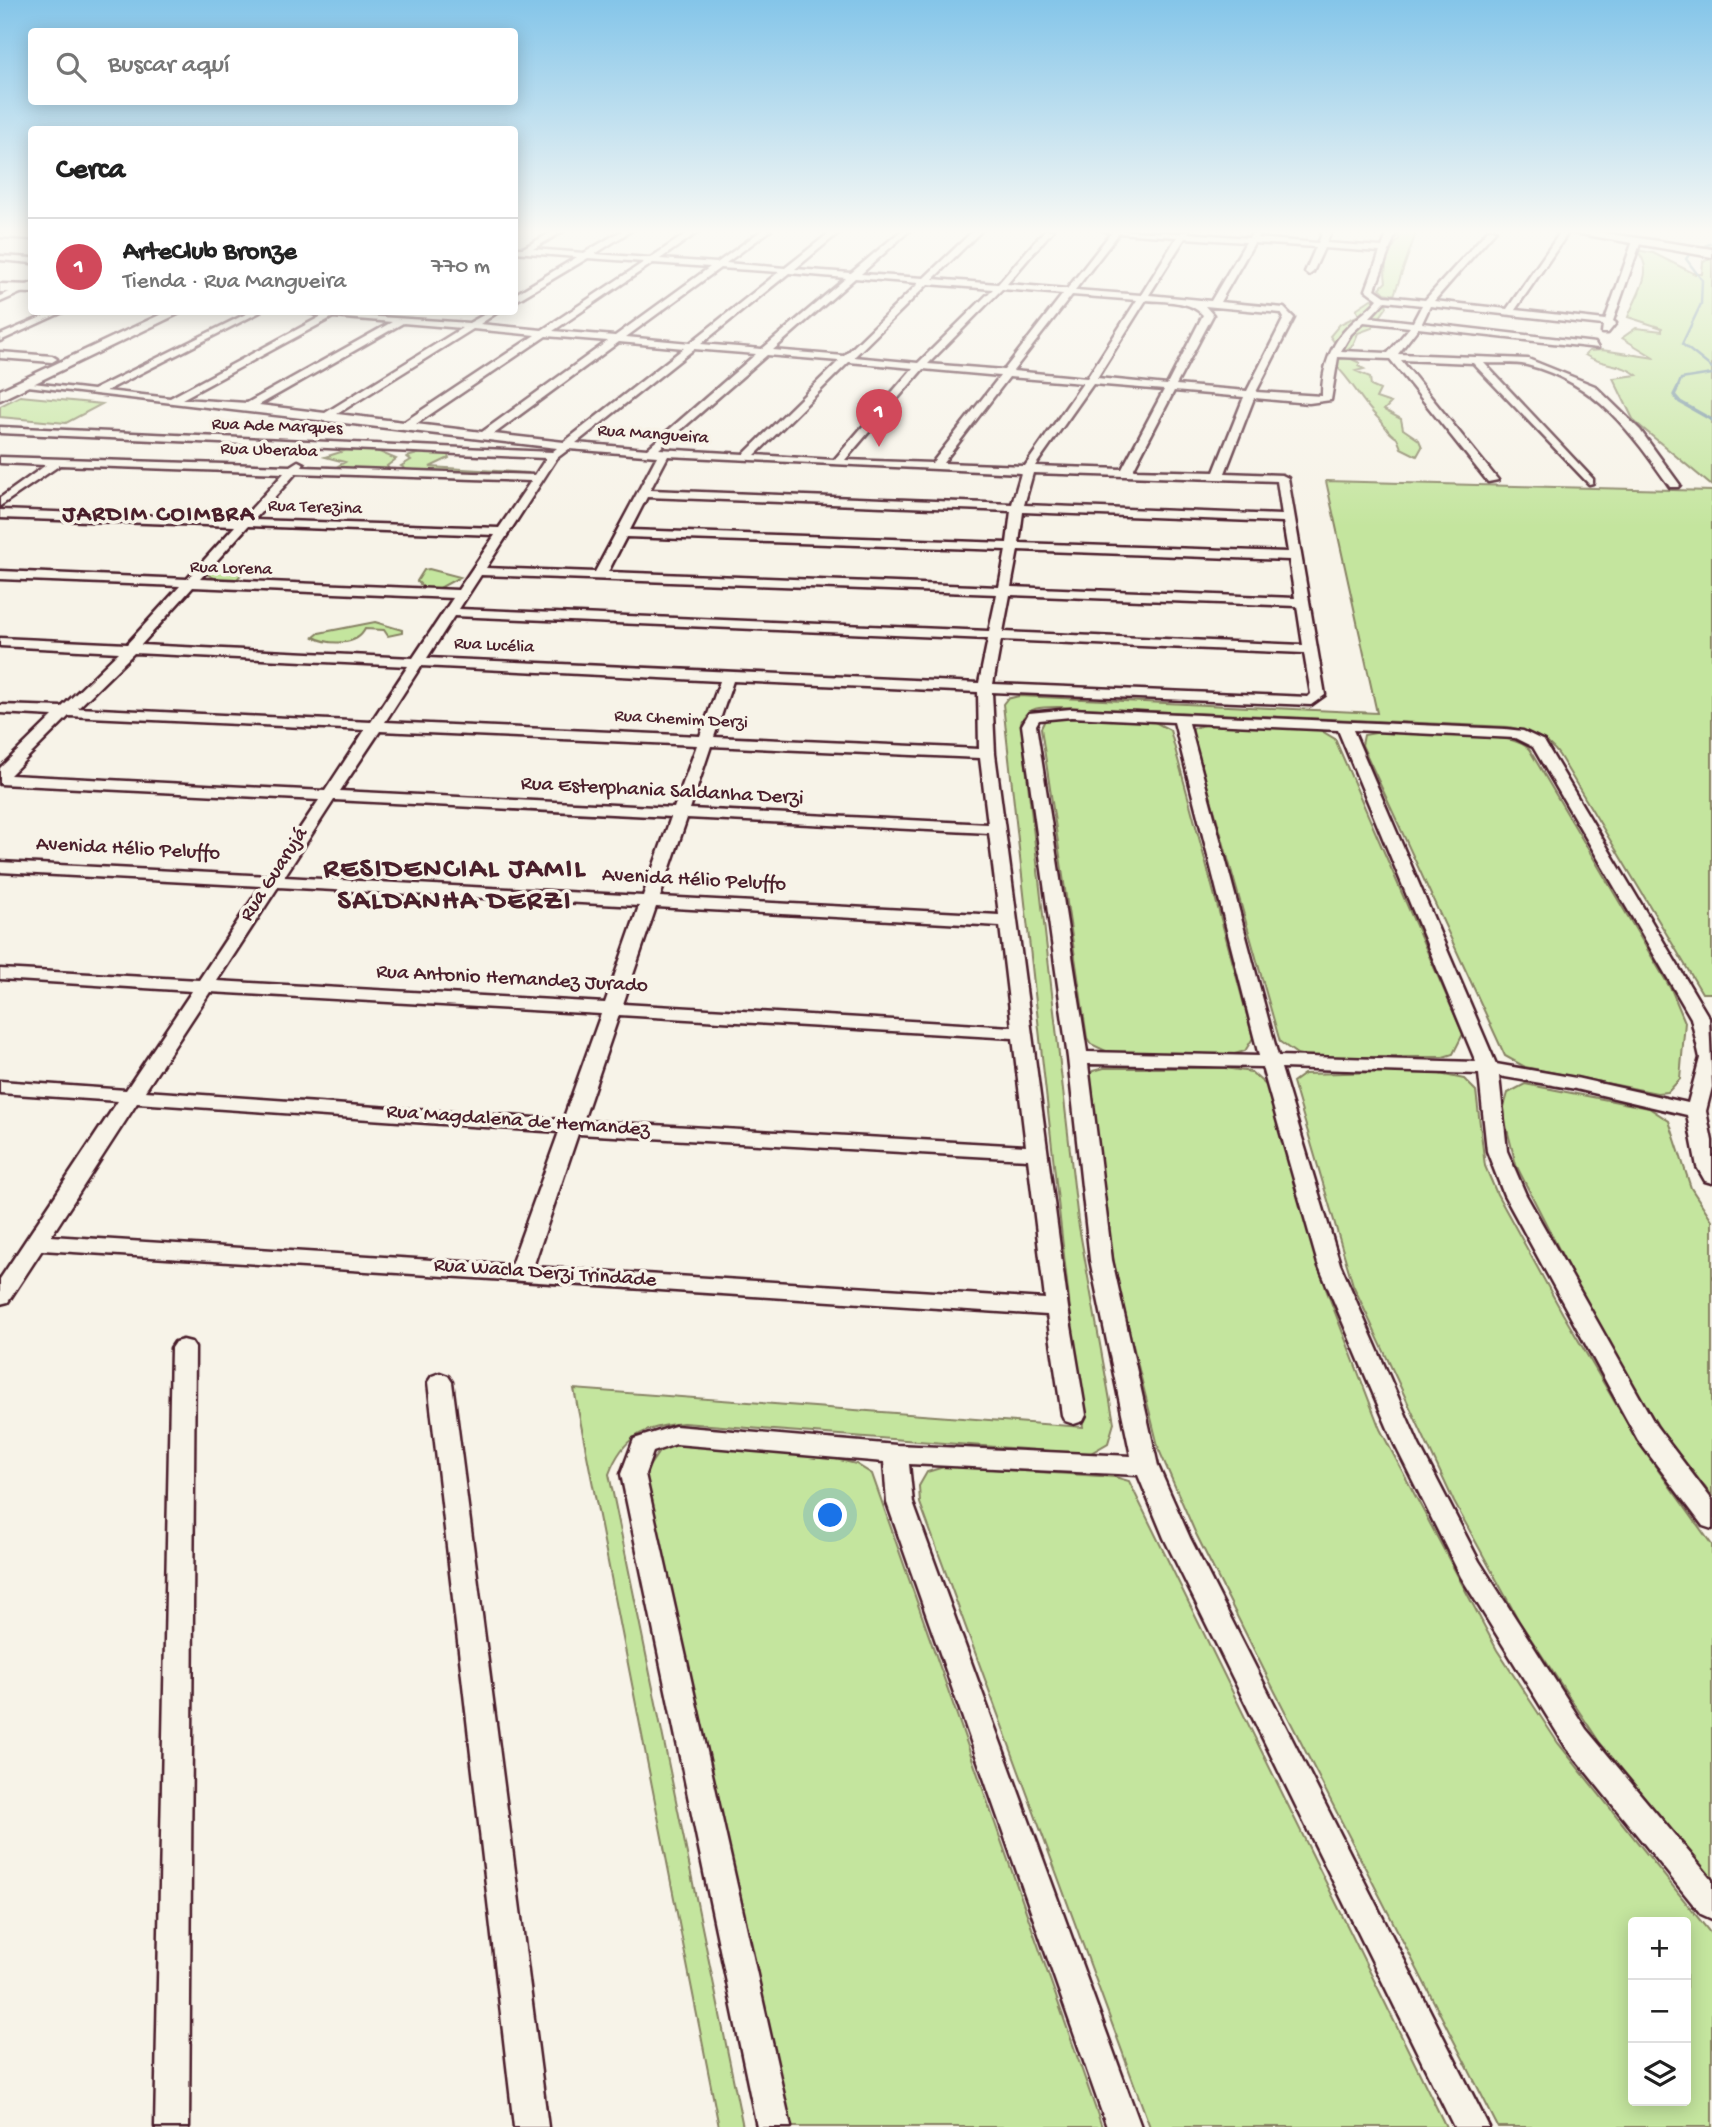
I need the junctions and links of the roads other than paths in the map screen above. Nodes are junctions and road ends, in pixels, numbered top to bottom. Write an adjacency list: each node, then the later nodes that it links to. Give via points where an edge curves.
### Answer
1 (20, 329): 24 (street)
2 (115, 329): 32 (main road)
3 (139, 329): 39 (main road)
4 (221, 329): 42 (street)
5 (302, 329): 45 (street)
6 (387, 329): 46 (street)
7 (465, 329): 47 (street)
8 (510, 329): 23 (street)
9 (547, 329): 23 (street)
10 (628, 329): 25 (street)
11 (711, 329): 26 (street)
12 (791, 329): 28 (street)
13 (878, 329): 33 (street)
14 (957, 329): 36 (street)
15 (1041, 329): 37 (street)
16 (1121, 329): 38 (street)
17 (1201, 329): 41 (street)
18 (1284, 329): 43 (street)
19 (1351, 329): 29 (street)
20 (1413, 329): 31 (street)
21 (1452, 329): 27 (street)
22 (1607, 329): 27 (street)
23 (543, 332): 25 (street); 48 (street)
24 (0, 338)
25 (616, 338): 26 (street); 50 (street)
26 (691, 345): 28 (street); 53 (street)
27 (1595, 346): 35 (street, via 1551,346 1535,351)
28 (767, 351): 33 (street); 54 (street)
29 (1337, 354): 31 (street); 43 (street, via 1330,363 1327,398)
30 (0, 355): 32 (street)
31 (1392, 355): 34 (street); 67 (street)
32 (52, 359): 40 (main road)
33 (848, 359): 36 (street); 57 (street)
34 (1475, 359): 35 (street); 68 (street)
35 (1528, 362): 69 (street, via 1591,388 1636,432)
36 (920, 366): 37 (street); 60 (street)
37 (1006, 373): 38 (street); 61 (street)
38 (1090, 381): 41 (street); 63 (street)
39 (24, 385): 42 (street, Rua Mangueira); 44 (main road)
40 (0, 386)
41 (1170, 388): 43 (street); 64 (street)
42 (94, 393): 45 (street, Rua Mangueira)
43 (1250, 395): 65 (street)
44 (0, 396)
45 (169, 401): 46 (street, Rua Mangueira)
46 (248, 407): 47 (street, Rua Mangueira)
47 (325, 417): 48 (street, Rua Mangueira)
48 (404, 426): 50 (street, Rua Mangueira)
49 (0, 430): 51 (street, Rua Ade Marques)
50 (485, 435): 53 (street, Rua Mangueira)
51 (95, 436): 52 (street, Rua Ade Marques); 59 (street)
52 (315, 446): 56 (street, Rua Ade Marques); 62 (street)
53 (567, 446): 54 (street, Rua Mangueira); 56 (street)
54 (649, 452): 55 (street, Rua Mangueira)
55 (664, 453): 57 (street, Rua Mangueira); 70 (street)
56 (553, 455): 66 (street, Rua Guarujá)
57 (746, 459): 60 (street, Rua Mangueira)
58 (0, 460): 59 (street, Rua Uberaba)
59 (57, 463): 62 (street, Rua Uberaba); 71 (street)
60 (837, 463): 61 (street, Rua Mangueira)
61 (934, 466): 63 (street, Rua Mangueira)
62 (293, 469): 66 (street, Rua Uberaba); 75 (street)
63 (1028, 470): 64 (street, Rua Mangueira); 72 (street)
64 (1126, 473): 65 (street, Rua Mangueira)
65 (1218, 476): 74 (street, Rua Mangueira, via 1282,478)
66 (538, 478): 76 (street, Rua Guarujá)
67 (1492, 480)
68 (1588, 481)
69 (1674, 485)
70 (644, 493): 72 (street); 77 (street)
71 (0, 503)
72 (1017, 509): 74 (street); 78 (street)
73 (0, 514): 75 (street, Rua Terezina)
74 (1291, 519): 79 (street)
75 (244, 523): 76 (street, Rua Terezina); 83 (street)
76 (502, 532): 80 (street, Rua Guarujá)
77 (621, 533): 78 (street); 82 (street)
78 (1013, 546): 79 (street); 84 (street)
79 (1293, 556): 86 (street)
80 (477, 570): 82 (street); 85 (street, Rua Guarujá)
81 (0, 575): 83 (street, Rua Lorena)
82 (600, 575): 84 (street)
83 (188, 585): 85 (street, Rua Lorena); 90 (street)
84 (1004, 590): 86 (street); 88 (street)
85 (461, 594): 87 (street, Rua Guarujá)
86 (1303, 601): 91 (street)
87 (449, 612): 88 (street); 92 (street, Rua Guarujá)
88 (995, 636): 91 (street); 94 (street)
89 (0, 642): 90 (street, Rua Lucélia)
90 (131, 648): 92 (street, Rua Lucélia); 96 (street)
91 (1308, 649): 94 (street, Rua Lucélia, via 1318,695 1311,701)
92 (416, 662): 93 (street, Rua Lucélia); 98 (street, Rua Guarujá)
93 (728, 677): 94 (street, Rua Lucélia); 100 (street)
94 (985, 687): 101 (street)
95 (0, 709): 96 (street, Rua Chemim Derzi)
96 (66, 712): 98 (street, Rua Chemim Derzi); 102 (street)
97 (1180, 718): 99 (street); 114 (street, via 1057,712 1034,716 1028,725); 115 (street)
98 (374, 725): 100 (street, Rua Chemim Derzi); 103 (street, Rua Guarujá)
99 (1344, 726): 116 (street); 119 (street, via 1505,733 1530,738 1545,750 1700,1018 1710,1058)
100 (706, 741): 101 (street, Rua Chemim Derzi); 104 (street)
101 (987, 754): 105 (street)
102 (0, 777): 103 (street, Rua Esterphania Saldanha Derzi)
103 (327, 797): 104 (street, Rua Esterphania Saldanha Derzi); 107 (street, Rua Guarujá)
104 (680, 814): 105 (street, Rua Esterphania Saldanha Derzi); 108 (street)
105 (996, 829): 109 (street)
106 (0, 867): 107 (street, Avenida Hélio Peluffo)
107 (273, 879): 108 (street, Avenida Hélio Peluffo); 111 (street, Rua Guarujá)
108 (650, 902): 109 (street, Avenida Hélio Peluffo); 112 (street)
109 (1008, 921): 113 (street)
110 (0, 974): 111 (street, Rua Antonio Hernandez Jurado)
111 (202, 987): 112 (street, Rua Antonio Hernandez Jurado); 118 (street, Rua Guarujá)
112 (612, 1008): 113 (street, Rua Antonio Hernandez Jurado); 120 (street)
113 (1022, 1033): 121 (street)
114 (1078, 1058): 115 (street); 131 (street, via 1101,1260)
115 (1270, 1062): 116 (street); 133 (street, via 1344,1303 1469,1569 1576,1738)
116 (1488, 1069): 119 (street); 132 (street, via 1497,1151 1515,1195 1647,1433)
117 (0, 1087): 118 (street, Rua Magdalena de Hernandez)
118 (131, 1094): 120 (street, Rua Magdalena de Hernandez); 123 (street, Rua Guarujá)
119 (1696, 1111): 122 (street)
120 (571, 1127): 121 (street, Rua Magdalena de Hernandez); 124 (street)
121 (1037, 1153): 126 (street)
122 (1712, 1176)
123 (34, 1241): 124 (street, Rua Wacla Derzi Trindade); 125 (street, Rua Guarujá)
124 (520, 1272): 126 (street, Rua Wacla Derzi Trindade)
125 (0, 1296)
126 (1056, 1308): 129 (street)
127 (183, 1348): 134 (street)
128 (440, 1382): 135 (street)
129 (1074, 1415)
130 (896, 1454): 131 (street); 136 (street, via 675,1435 643,1446 633,1474); 137 (street, via 900,1503)
131 (1146, 1466): 138 (street, via 1177,1538)
132 (1712, 1519)
133 (1712, 1904)
134 (172, 2127)
135 (531, 2127)
136 (774, 2127)
137 (1124, 2127)
138 (1472, 2127)

